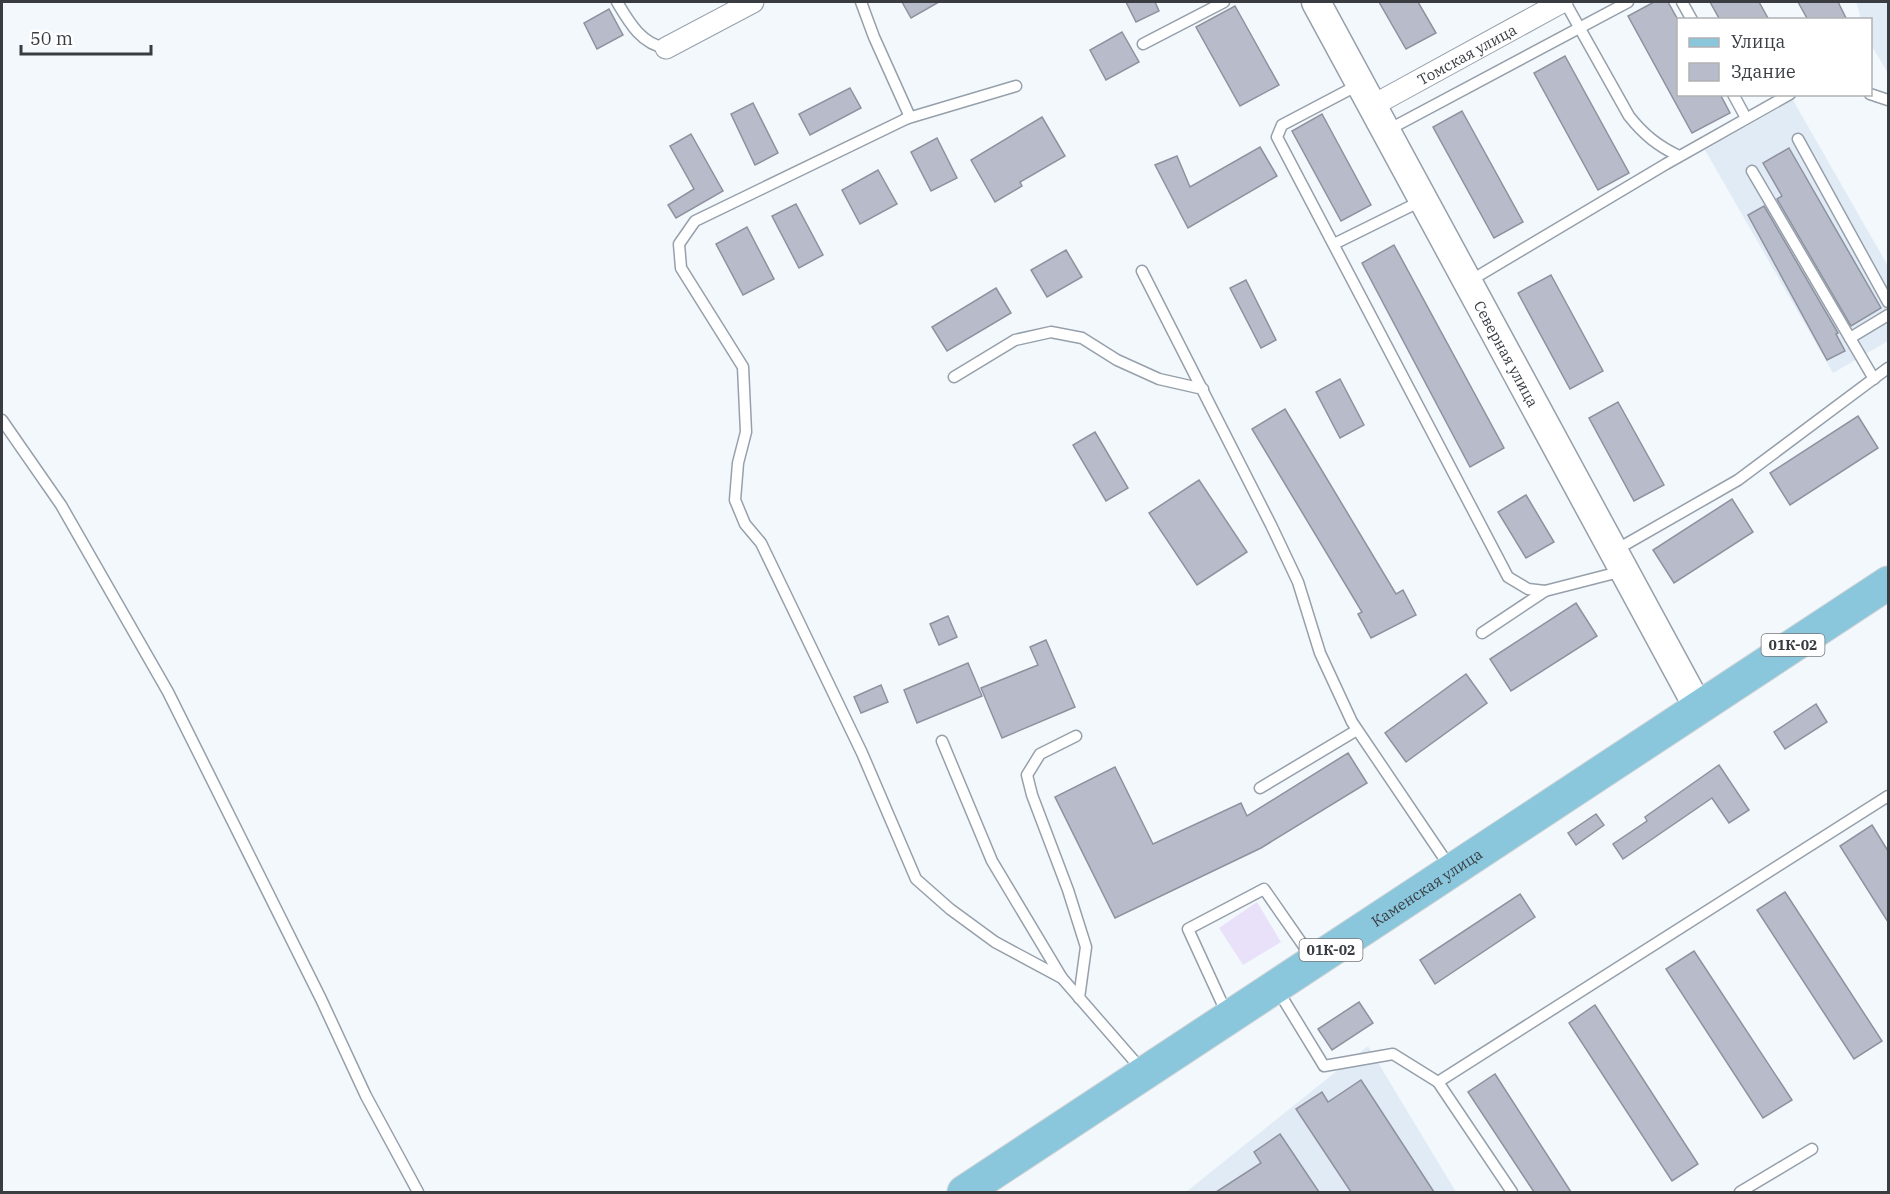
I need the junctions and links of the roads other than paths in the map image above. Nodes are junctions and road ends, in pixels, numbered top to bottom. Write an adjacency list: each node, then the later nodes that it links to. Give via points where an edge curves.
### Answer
1 (617, 2): 13 (lane, via 640,36)
2 (753, 2): 13 (street)
3 (861, 2): 21 (lane, via 910,117)
4 (1224, 2): 9 (lane)
5 (1316, 2): 15 (street, Северная улица)
6 (1563, 2): 11 (lane); 15 (street, Томская улица)
7 (1628, 2): 11 (lane)
8 (1682, 2): 10 (lane)
9 (1209, 5): 12 (lane)
10 (1691, 18)
11 (1580, 27): 22 (lane); 24 (lane, via 1629,116 1659,146)
12 (1143, 44)
13 (666, 48)
14 (1016, 86): 21 (lane)
15 (1366, 95): 22 (street, Северная улица); 27 (lane, via 1282,125 1277,137)
16 (1872, 95): 19 (lane)
17 (1734, 96): 20 (lane)
18 (1786, 96): 20 (lane)
19 (1888, 100)
20 (1746, 118): 24 (lane)
21 (905, 119): 50 (lane, via 695,222 679,244 681,268 743,367 746,432 735,500 745,524 761,543 857,742 916,879 995,942)
22 (1386, 131): 26 (street, Северная улица)
23 (1798, 139): 30 (lane)
24 (1679, 156): 29 (lane)
25 (1752, 171): 32 (lane)
26 (1423, 200): 27 (lane); 29 (street, Северная улица)
27 (1334, 244): 40 (lane, via 1508,577 1528,589)
28 (1142, 271): 36 (lane)
29 (1468, 282): 38 (street, Северная улица)
30 (1888, 302)
31 (1888, 315): 32 (lane)
32 (1850, 338): 35 (lane)
33 (1888, 368): 35 (lane)
34 (954, 377): 36 (lane, via 1016,340 1051,332 1082,338 1159,379)
35 (1874, 379): 38 (lane, via 1738,480)
36 (1203, 389): 43 (lane, via 1298,582 1320,653)
37 (2, 420): 57 (lane, via 61,505 168,692 366,1096)
38 (1619, 561): 40 (lane); 42 (street, Северная улица)
39 (1888, 583): 42 (main road, Каменская улица / 01К-02)
40 (1545, 591): 41 (lane)
41 (1482, 633)
42 (1698, 707): 48 (main road, Каменская улица / 01К-02)
43 (1357, 730): 46 (lane); 48 (lane)
44 (1076, 736): 52 (lane, via 1040,754 1028,775 1086,947)
45 (942, 741): 50 (lane, via 993,861)
46 (1260, 788)
47 (1888, 796): 55 (lane)
48 (1451, 870): 49 (main road, Каменская улица / 01К-02)
49 (1314, 961): 51 (main road, Каменская улица / 01К-02); 53 (lane, via 1264,889 1188,929)
50 (1062, 978): 52 (lane)
51 (1275, 986): 53 (main road, Каменская улица / 01К-02); 55 (lane, via 1324,1065 1394,1054)
52 (1079, 998): 54 (lane)
53 (1229, 1018): 54 (main road, Каменская улица / 01К-02)
54 (1145, 1073): 58 (main road, Каменская улица / 01К-02)
55 (1438, 1082): 59 (lane)
56 (1812, 1149): 60 (lane)
57 (418, 1192)
58 (964, 1192)
59 (1512, 1192)
60 (1740, 1192)

